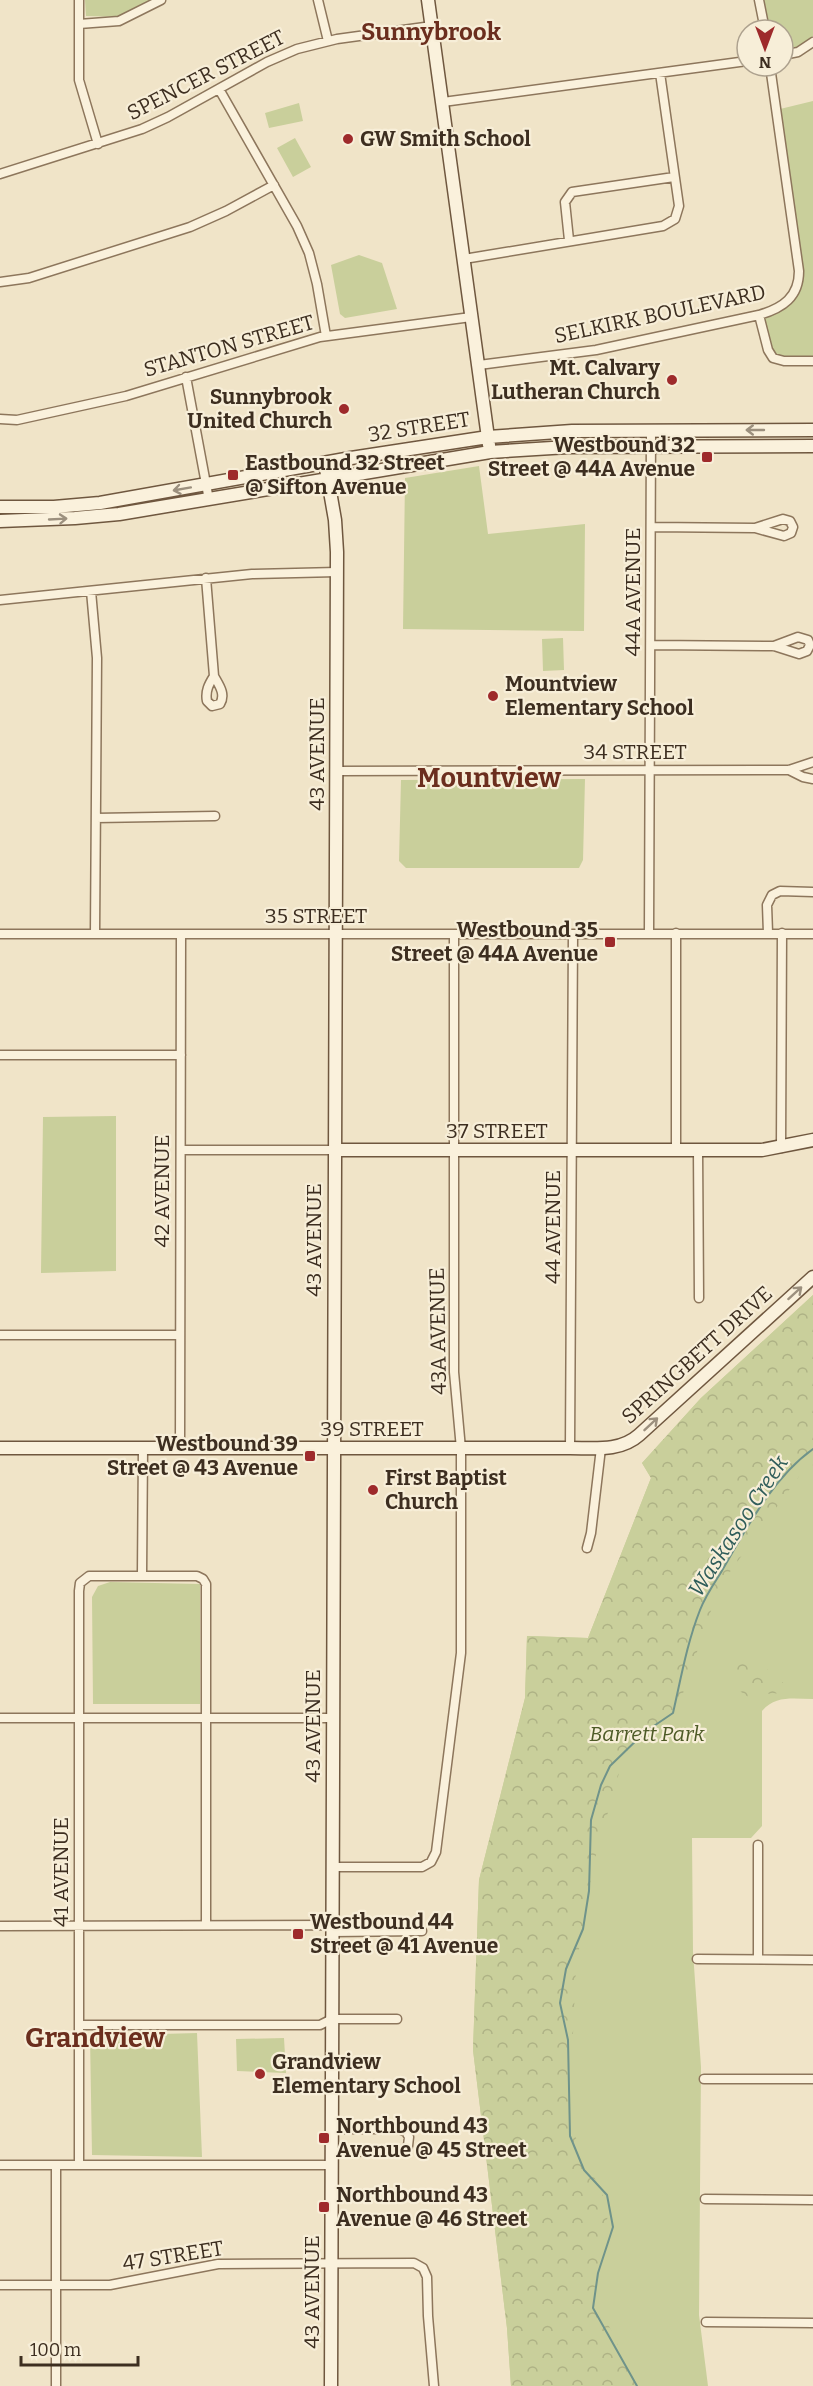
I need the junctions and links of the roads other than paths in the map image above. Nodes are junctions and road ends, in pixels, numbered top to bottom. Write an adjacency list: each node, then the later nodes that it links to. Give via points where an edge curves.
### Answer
1 (79, 0): 7 (street)
2 (160, 0): 7 (street, via 119,21)
3 (318, 0): 9 (street)
4 (428, 0): 8 (street)
5 (759, 0): 6 (street)
6 (763, 18)
7 (79, 24): 17 (street, via 79,80)
8 (432, 26): 9 (street, SPENCER STREET); 16 (street)
9 (328, 41): 15 (street, SPENCER STREET, via 285,53)
10 (813, 42): 11 (street)
11 (795, 53)
12 (735, 63): 13 (street)
13 (660, 73): 16 (street); 19 (street)
14 (772, 78): 24 (street, SELKIRK BOULEVARD, via 799,278 788,302)
15 (219, 89): 17 (street, SPENCER STREET, via 148,127); 20 (street)
16 (443, 102): 22 (street)
17 (98, 144): 18 (street, SPENCER STREET)
18 (1, 171)
19 (674, 177): 21 (street, via 678,211 671,222); 21 (street, via 572,192 565,202)
20 (274, 185): 23 (street, via 190,227 29,278); 26 (street, via 309,253)
21 (569, 240): 22 (street)
22 (464, 259): 25 (street)
23 (0, 282)
24 (759, 315): 27 (street, via 773,358); 28 (street, SELKIRK BOULEVARD, via 607,348)
25 (471, 316): 26 (street, STANTON STREET); 28 (street)
26 (326, 336): 29 (street, STANTON STREET)
27 (813, 361)
28 (478, 365): 33 (street)
29 (186, 377): 30 (street, STANTON STREET, via 126,396 17,420); 39 (street)
30 (0, 419)
31 (651, 430): 32 (street, 32 STREET, one-way to 31); 33 (street, 32 STREET, via 572,430); 34 (street, 44A AVENUE)
32 (813, 430)
33 (488, 437): 36 (street); 37 (street, 32 STREET)
34 (651, 446): 35 (street, 32 STREET); 36 (street, 32 STREET); 43 (street, 44A AVENUE)
35 (813, 446)
36 (490, 452): 38 (street, 32 STREET)
37 (326, 463): 38 (street, 43 AVENUE); 39 (street, 32 STREET)
38 (328, 479): 40 (street, 32 STREET); 45 (street, 43 AVENUE)
39 (206, 484): 40 (street); 41 (street, 32 STREET, one-way to 41, via 100,503)
40 (209, 500): 42 (street, 32 STREET, one-way to 40, via 75,518)
41 (0, 507)
42 (0, 520)
43 (652, 527): 44 (street); 49 (street, 44A AVENUE)
44 (755, 528)
45 (337, 572): 46 (street); 55 (street, 43 AVENUE)
46 (206, 578): 47 (street); 51 (street)
47 (91, 591): 48 (street); 58 (street, via 97,658)
48 (0, 600)
49 (652, 645): 50 (street); 53 (street, 44A AVENUE)
50 (774, 646)
51 (214, 676)
52 (813, 762): 54 (street, 34 STREET)
53 (650, 770): 54 (street, 34 STREET); 55 (street, 34 STREET); 60 (street, 44A AVENUE)
54 (789, 770): 56 (street, 34 STREET)
55 (337, 771): 67 (street, 43 AVENUE)
56 (813, 779)
57 (215, 816): 58 (street)
58 (96, 818): 65 (street)
59 (813, 892): 62 (street, via 780,891 772,895 767,905)
60 (649, 933): 61 (street, 35 STREET); 69 (street, 35 STREET)
61 (676, 933): 62 (street, 35 STREET); 80 (street)
62 (768, 933): 63 (street, 35 STREET)
63 (782, 933): 70 (street, 35 STREET); 74 (street)
64 (0, 934): 65 (street, 35 STREET)
65 (95, 934): 66 (street, 35 STREET)
66 (181, 934): 67 (street, 35 STREET); 72 (street, 42 AVENUE)
67 (335, 934): 68 (street, 35 STREET); 76 (street, 43 AVENUE)
68 (454, 934): 69 (street, 35 STREET); 77 (street, 43A AVENUE)
69 (573, 934): 78 (street, 44 AVENUE)
70 (813, 934)
71 (0, 1055): 72 (street)
72 (181, 1055): 75 (street, 42 AVENUE)
73 (813, 1140): 74 (street, 37 STREET)
74 (781, 1148): 79 (street, 37 STREET)
75 (181, 1150): 76 (street, 37 STREET); 84 (street, 42 AVENUE)
76 (334, 1150): 77 (street, 37 STREET); 88 (street, 43 AVENUE)
77 (454, 1150): 78 (street, 37 STREET); 91 (street, 43A AVENUE, via 454,1372)
78 (572, 1150): 80 (street, 37 STREET); 89 (street, 44 AVENUE)
79 (698, 1150): 80 (street, 37 STREET); 82 (street)
80 (676, 1151)
81 (813, 1277): 90 (street, SPRINGBETT DRIVE, one-way to 81, via 631,1442)
82 (699, 1298)
83 (0, 1335): 84 (street)
84 (180, 1335): 87 (street, 42 AVENUE)
85 (0, 1448): 86 (street, 39 STREET)
86 (143, 1448): 87 (street, 39 STREET); 93 (street)
87 (180, 1448): 88 (street, 39 STREET)
88 (333, 1448): 91 (street, 39 STREET); 97 (street, 43 AVENUE)
89 (570, 1448): 90 (street, 39 STREET); 91 (street, 39 STREET)
90 (601, 1448): 92 (street)
91 (461, 1449): 99 (street, 43A AVENUE, via 461,1657 436,1852 426,1866)
92 (586, 1548)
93 (142, 1575): 95 (street, 41 AVENUE, via 94,1575 82,1580); 96 (street, via 196,1575 203,1579)
94 (0, 1718): 95 (street)
95 (80, 1718): 96 (street); 102 (street, 41 AVENUE)
96 (206, 1718): 97 (street); 100 (street)
97 (333, 1718): 99 (street, 43 AVENUE)
98 (758, 1845): 106 (street)
99 (332, 1868): 103 (street, 43 AVENUE)
100 (206, 1925): 102 (street); 103 (street)
101 (0, 1926): 102 (street)
102 (79, 1926): 110 (street, 41 AVENUE)
103 (332, 1928): 104 (street); 108 (street, 43 AVENUE)
104 (422, 1931)
105 (697, 1959): 106 (street)
106 (758, 1959): 107 (street)
107 (813, 1960)
108 (332, 2019): 109 (street); 110 (street, via 320,2025); 113 (street, 43 AVENUE)
109 (397, 2019)
110 (79, 2025): 117 (street, 41 AVENUE)
111 (704, 2079): 112 (street)
112 (813, 2079)
113 (332, 2129): 114 (street, 43 AVENUE); 114 (street, via 399,2128 409,2140 402,2151)
114 (331, 2158): 117 (street); 120 (street, 43 AVENUE)
115 (0, 2165): 116 (street)
116 (56, 2165): 117 (street); 122 (street)
117 (79, 2165)
118 (705, 2199): 119 (street)
119 (813, 2200)
120 (331, 2264): 122 (street, 47 STREET, via 218,2264 116,2284); 126 (street, 43 AVENUE); 127 (street, 47 STREET, via 414,2264 423,2268 428,2280)
121 (0, 2285): 122 (street, 47 STREET)
122 (55, 2285): 125 (street)
123 (706, 2322): 124 (street)
124 (813, 2323)
125 (56, 2386)
126 (331, 2386)
127 (434, 2386)

